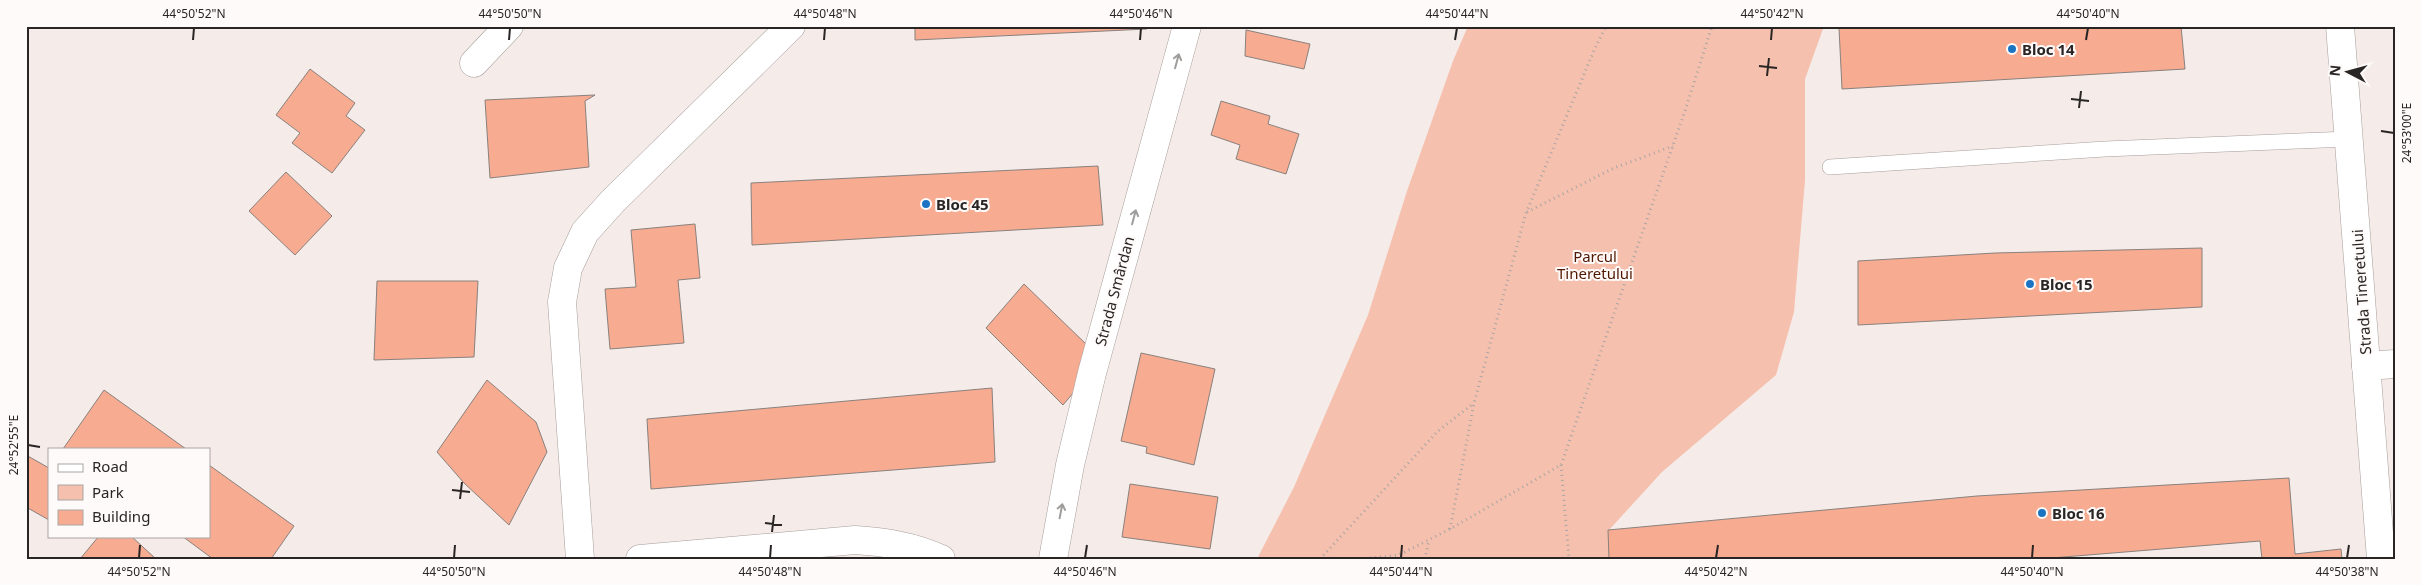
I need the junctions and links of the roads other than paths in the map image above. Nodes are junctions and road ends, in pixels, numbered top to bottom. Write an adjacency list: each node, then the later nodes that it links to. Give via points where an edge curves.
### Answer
1 (509, 26): 5 (street)
2 (791, 26): 11 (street, via 613,201 585,232 568,268 562,302)
3 (1187, 26): 13 (street, Strada Smârdan, one-way to 3, via 1092,373)
4 (2340, 26): 6 (street, Strada Tineretului)
5 (474, 63)
6 (2349, 139): 7 (lane, via 2105,149); 9 (street, Strada Tineretului)
7 (1830, 167)
8 (2395, 364): 9 (street)
9 (2366, 366): 14 (street, Strada Tineretului)
10 (653, 558): 12 (street, via 855,540 887,542 923,550)
11 (580, 559)
12 (941, 559)
13 (1052, 559)
14 (2381, 559)

